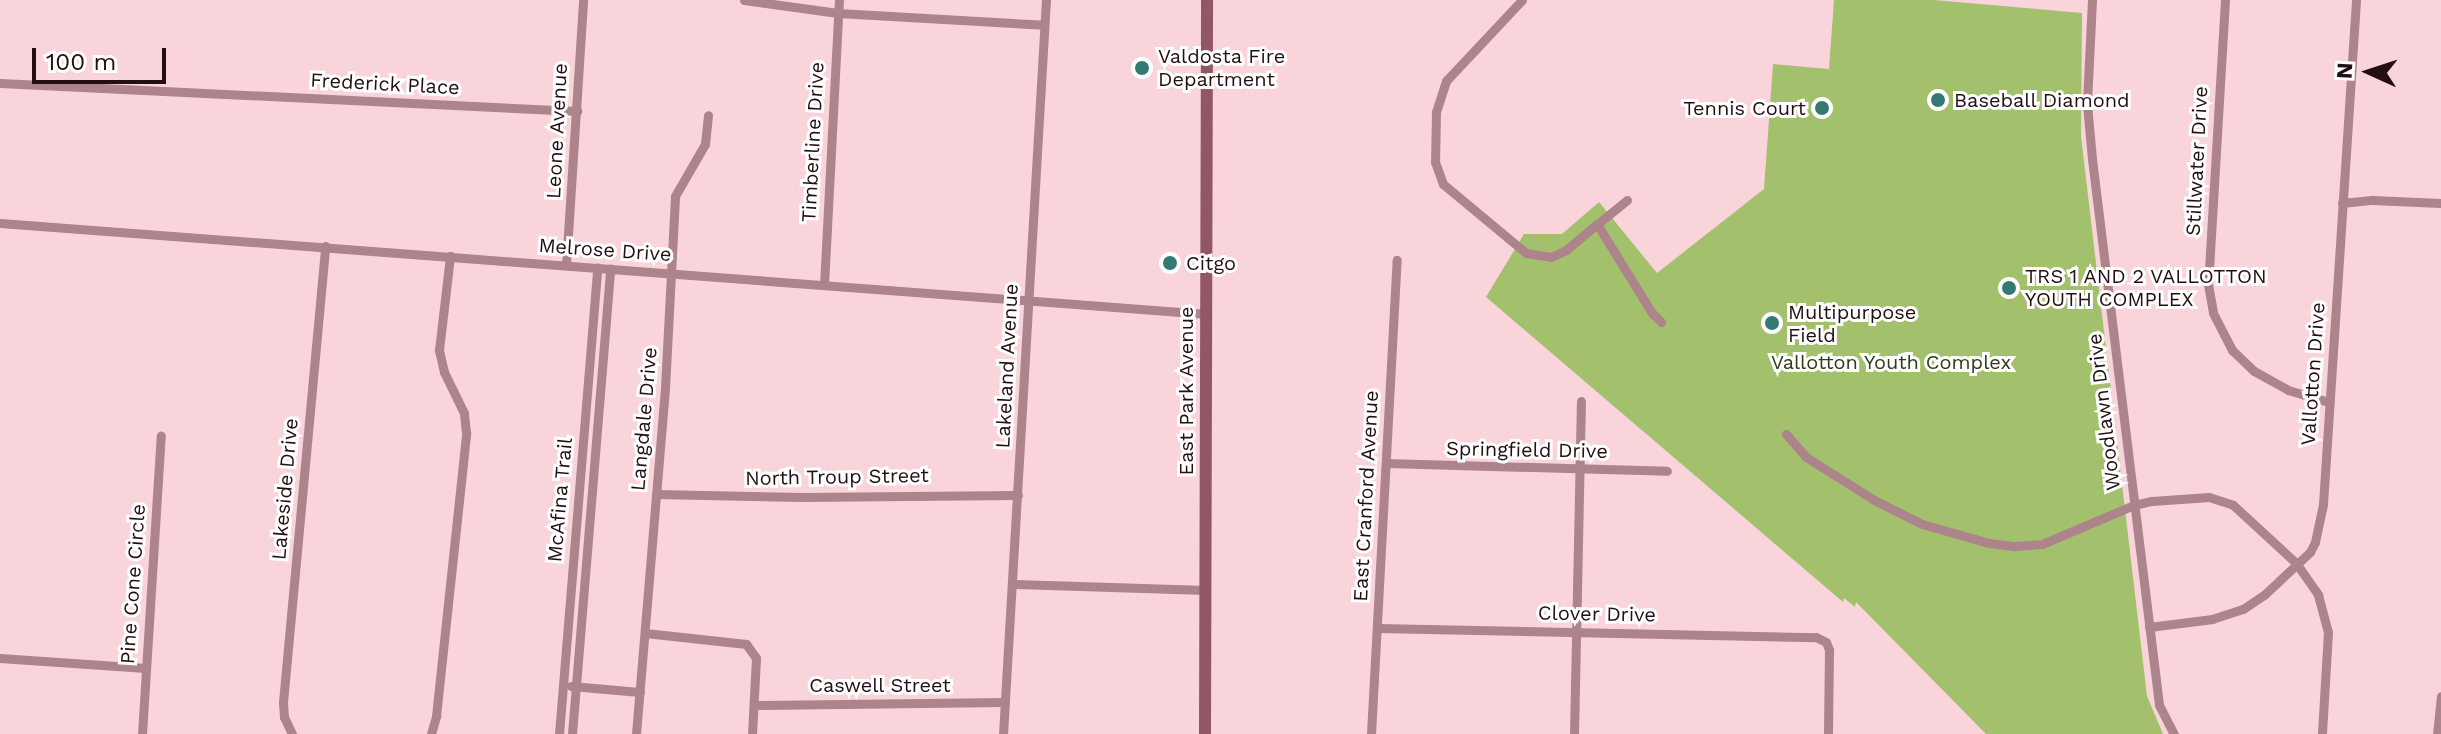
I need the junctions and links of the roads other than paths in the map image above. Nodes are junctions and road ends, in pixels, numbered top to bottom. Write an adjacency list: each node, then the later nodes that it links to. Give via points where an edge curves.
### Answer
1 (583, 0): 13 (street, Leone Avenue)
2 (744, 0): 10 (street)
3 (839, 0): 10 (street, Timberline Drive)
4 (1046, 0): 11 (street, Lakeland Avenue)
5 (1207, 0): 29 (main road, East Park Avenue)
6 (1522, 0): 19 (street, via 1446,81 1436,112 1435,162 1443,184 1526,253 1551,257)
7 (2092, 0): 48 (street, Woodlawn Drive, via 2089,125)
8 (2225, 0): 36 (street, Stillwater Drive, via 2208,284 2213,313 2232,350 2254,371 2288,390)
9 (2356, 0): 16 (street, Vallotton Drive)
10 (838, 13): 11 (street); 27 (street, Timberline Drive)
11 (1044, 25): 28 (street, Lakeland Avenue)
12 (0, 83): 13 (street, Frederick Place)
13 (577, 111): 23 (street, Leone Avenue)
14 (708, 115): 26 (street, Langdale Drive, via 705,144 675,196)
15 (1627, 200): 19 (street)
16 (2342, 203): 17 (street); 36 (street, Vallotton Drive)
17 (2441, 203)
18 (0, 223): 20 (street, Melrose Drive)
19 (1597, 224): 30 (street)
20 (325, 246): 21 (street, Melrose Drive); 69 (street, Lakeside Drive, via 283,702 285,724)
21 (450, 256): 23 (street, Melrose Drive); 70 (street, via 439,350 464,413 466,433)
22 (1397, 260): 41 (street, East Cranford Avenue)
23 (566, 265): 24 (street, Melrose Drive)
24 (597, 268): 25 (street, Melrose Drive); 31 (street, McAfina Trail)
25 (610, 269): 26 (street, Melrose Drive); 32 (street, McAfina Trail)
26 (670, 273): 27 (street, Melrose Drive); 46 (street, Langdale Drive)
27 (824, 285): 28 (street, Melrose Drive)
28 (1029, 302): 29 (street, Melrose Drive); 47 (street, Lakeland Avenue)
29 (1207, 314): 53 (main road, East Park Avenue)
30 (1661, 322)
31 (592, 332): 32 (street); 33 (street, McAfina Trail)
32 (605, 333): 34 (street, McAfina Trail)
33 (588, 385): 34 (street); 39 (street, McAfina Trail)
34 (601, 386): 40 (street, McAfina Trail)
35 (1581, 401): 42 (street)
36 (2329, 402): 51 (street, Vallotton Drive, via 2321,519 2310,552)
37 (1786, 434): 48 (street, via 1806,457 1876,501 1922,524 1989,543 2042,544)
38 (161, 436): 61 (street, Pine Cone Circle)
39 (583, 437): 40 (street); 44 (street, McAfina Trail)
40 (596, 438): 45 (street, McAfina Trail)
41 (1386, 463): 42 (street, Springfield Drive); 55 (street, East Cranford Avenue)
42 (1579, 469): 43 (street, Springfield Drive); 56 (street)
43 (1667, 471)
44 (579, 489): 45 (street); 49 (street, McAfina Trail)
45 (592, 491): 50 (street, McAfina Trail)
46 (656, 494): 47 (street, North Troup Street); 57 (street, Langdale Drive)
47 (1018, 495): 52 (street, Lakeland Avenue)
48 (2134, 505): 51 (street, via 2189,496 2223,501 2242,510); 54 (street, Woodlawn Drive)
49 (575, 542): 50 (street); 58 (street, McAfina Trail)
50 (588, 543): 59 (street, McAfina Trail)
51 (2296, 563): 54 (street, Vallotton Drive, via 2264,595 2237,612); 81 (street, via 2318,595 2326,622)
52 (1012, 584): 53 (street); 66 (street, Lakeland Avenue)
53 (1206, 590): 76 (main road, East Park Avenue)
54 (2149, 627): 80 (street, via 2159,705)
55 (1377, 628): 56 (street, Clover Drive); 77 (street, East Cranford Avenue)
56 (1576, 631): 78 (street); 79 (street, Clover Drive, via 1816,637 1829,650)
57 (645, 633): 64 (street, Langdale Drive); 67 (street, via 746,644 756,658)
58 (566, 645): 59 (street); 62 (street, McAfina Trail)
59 (579, 646): 63 (street, McAfina Trail)
60 (0, 658): 61 (street)
61 (146, 668): 68 (street, Pine Cone Circle)
62 (563, 685): 63 (street); 71 (street, McAfina Trail)
63 (576, 686): 64 (street); 72 (street, McAfina Trail)
64 (640, 692): 73 (street, Langdale Drive)
65 (2441, 696): 82 (street)
66 (1005, 702): 67 (street, Caswell Street); 75 (street, Lakeland Avenue)
67 (755, 705): 74 (street)
68 (142, 734)
69 (292, 734)
70 (431, 734)
71 (559, 734)
72 (572, 734)
73 (636, 734)
74 (752, 734)
75 (1003, 734)
76 (1205, 734)
77 (1371, 734)
78 (1574, 734)
79 (1828, 734)
80 (2174, 734)
81 (2322, 734)
82 (2437, 734)

